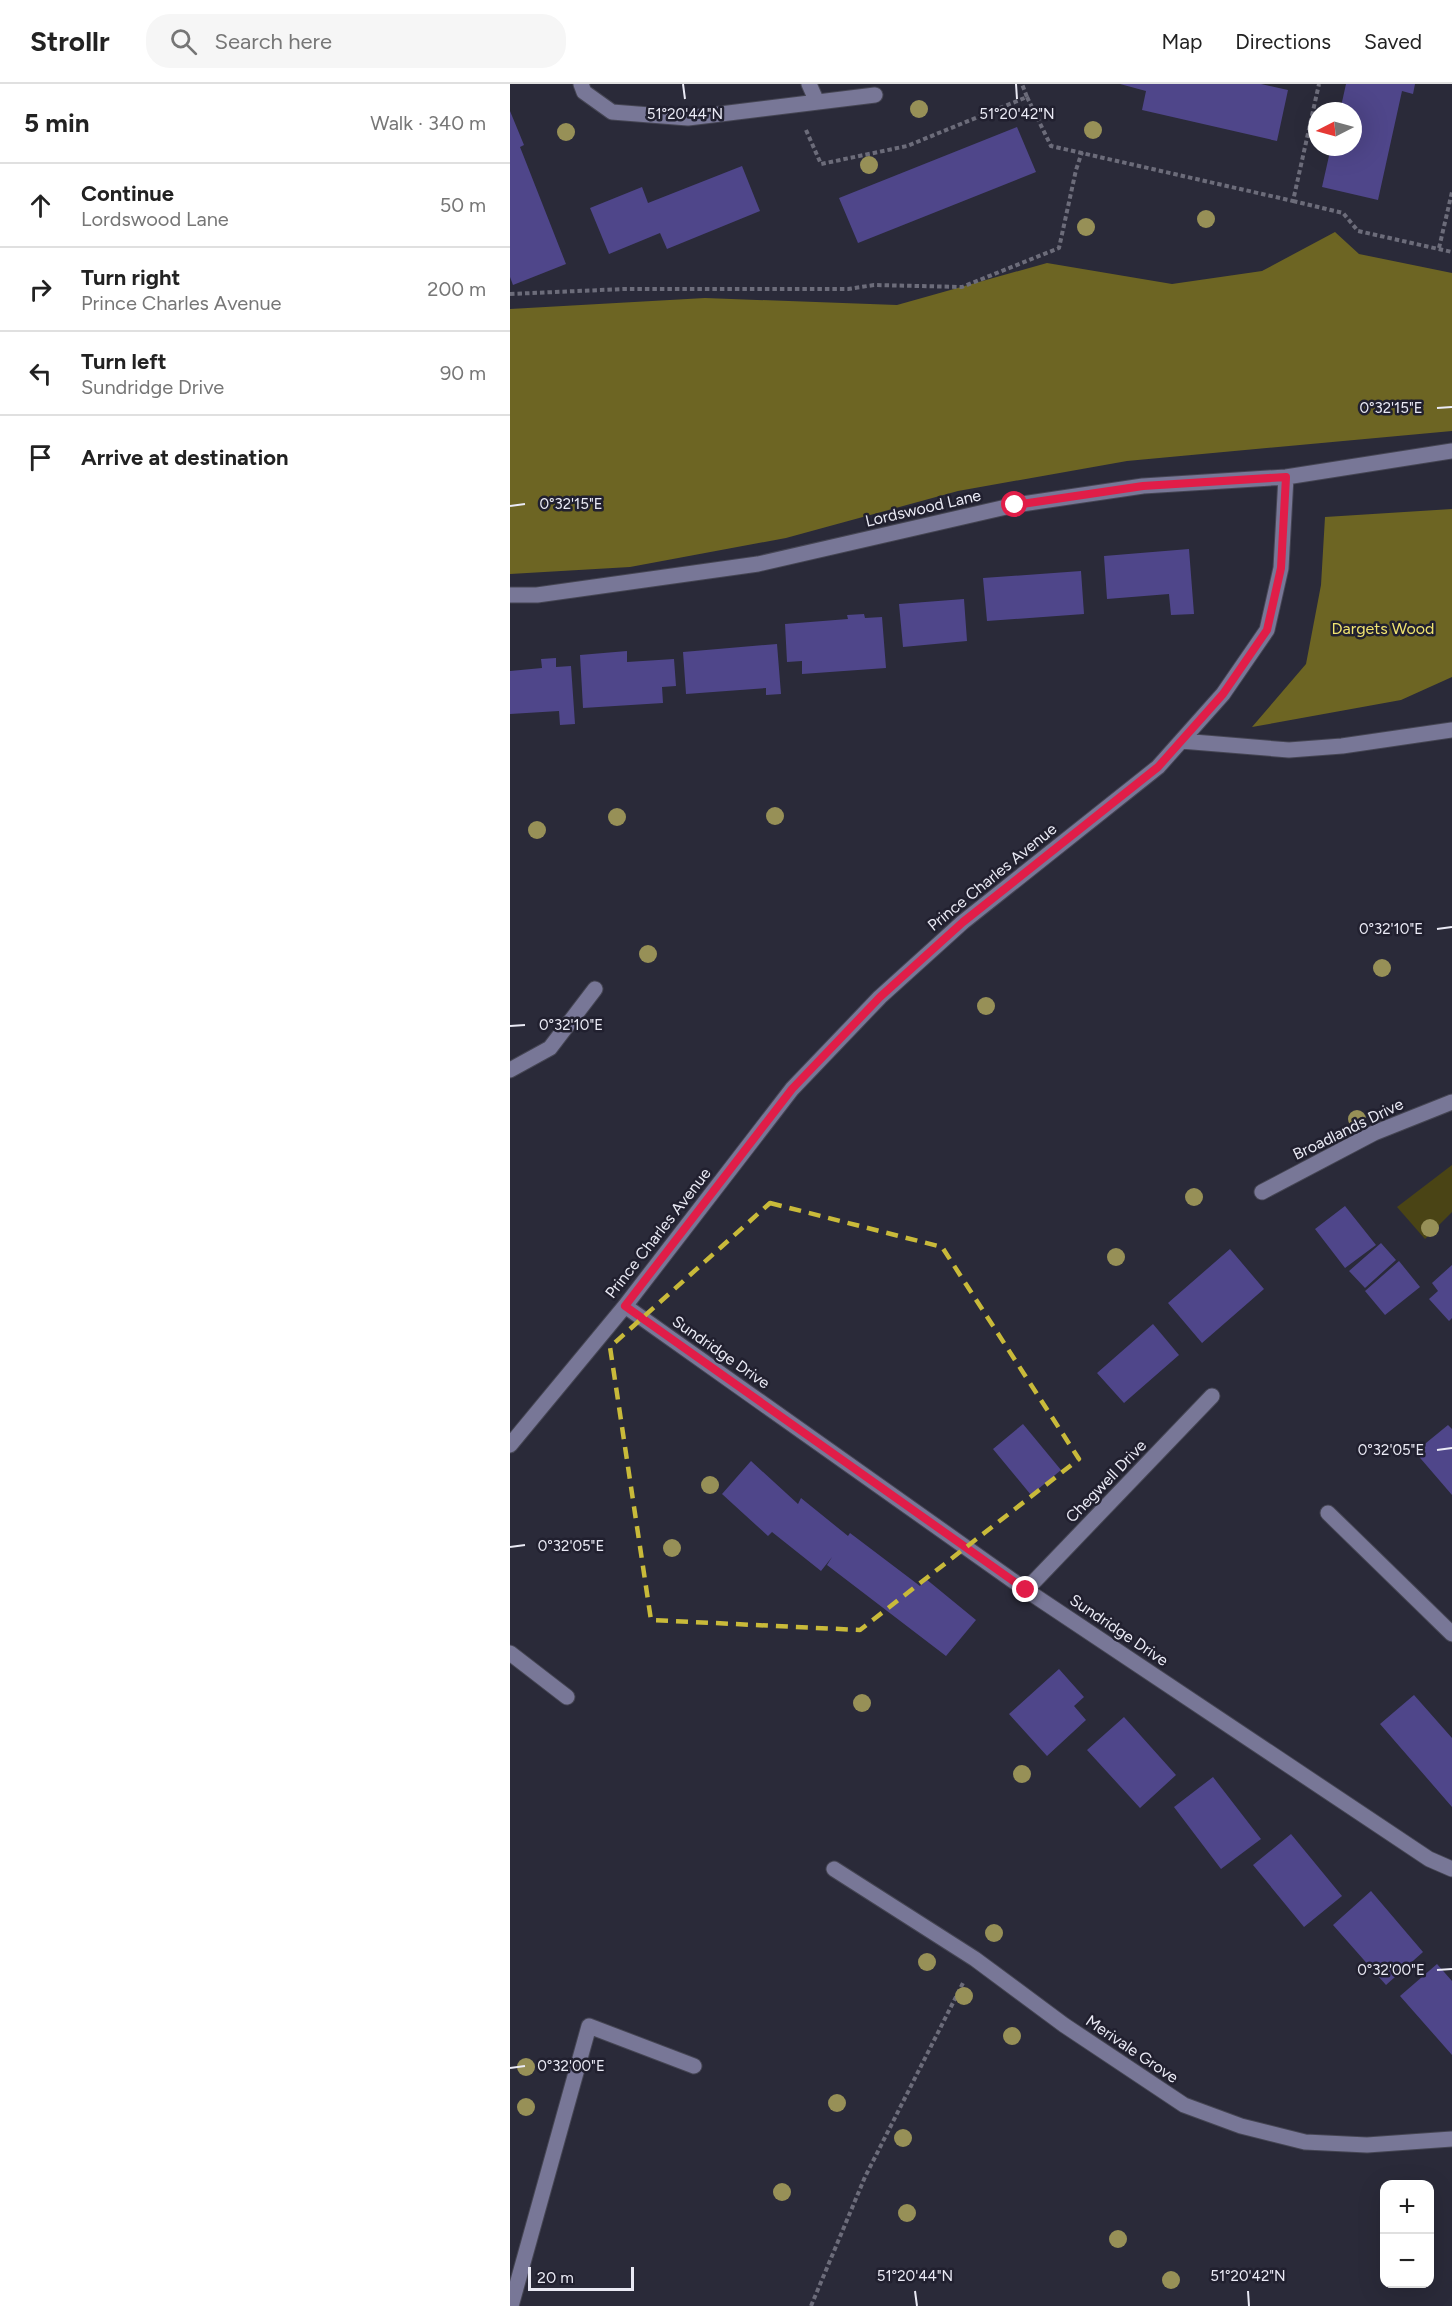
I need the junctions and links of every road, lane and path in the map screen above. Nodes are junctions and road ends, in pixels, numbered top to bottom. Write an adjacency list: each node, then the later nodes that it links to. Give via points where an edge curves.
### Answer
1 (580, 84): 8 (street, via 584,92 612,112 688,118)
2 (809, 84): 7 (street)
3 (1022, 84): 6 (path)
4 (1319, 84): 11 (path)
5 (875, 95): 7 (street)
6 (1027, 97): 8 (path, via 908,146 821,164); 9 (path, via 1051,146)
7 (817, 102): 8 (street)
8 (795, 105)
9 (1082, 152): 11 (path); 14 (path, via 1059,249 962,287 874,285 848,290 624,289)
10 (1452, 192): 12 (path)
11 (1293, 201): 12 (path, via 1342,213 1358,231)
12 (1439, 248): 13 (path)
13 (1452, 252)
14 (510, 294)
15 (1452, 451): 16 (street, Lordswood Lane)
16 (1286, 477): 17 (street, Lordswood Lane, via 1143,486 1015,505 758,564 537,595); 19 (street, Prince Charles Avenue, via 1281,568 1267,630 1223,694)
17 (510, 595)
18 (1452, 730): 19 (street, via 1289,750)
19 (1181, 741): 24 (street, Prince Charles Avenue, via 1158,767 963,922 880,997 792,1089)
20 (595, 989): 21 (street, via 550,1048)
21 (510, 1070)
22 (1452, 1102): 23 (street, Broadlands Drive, via 1374,1133)
23 (1262, 1192)
24 (625, 1306): 26 (street, Prince Charles Avenue); 28 (street, Sundridge Drive)
25 (1212, 1396): 28 (street, Chegwell Drive)
26 (510, 1445)
27 (1328, 1513): 29 (street)
28 (1026, 1590): 33 (street, Sundridge Drive, via 1419,1853)
29 (1452, 1634)
30 (510, 1653): 31 (street)
31 (567, 1697)
32 (834, 1869): 34 (street, Merivale Grove)
33 (1452, 1869)
34 (975, 1959): 36 (street, Merivale Grove, via 1064,2025 1184,2105 1241,2126 1305,2142 1366,2145); 38 (path, via 865,2177)
35 (694, 2066): 37 (street, via 589,2026)
36 (1452, 2139)
37 (511, 2306)
38 (811, 2306)

